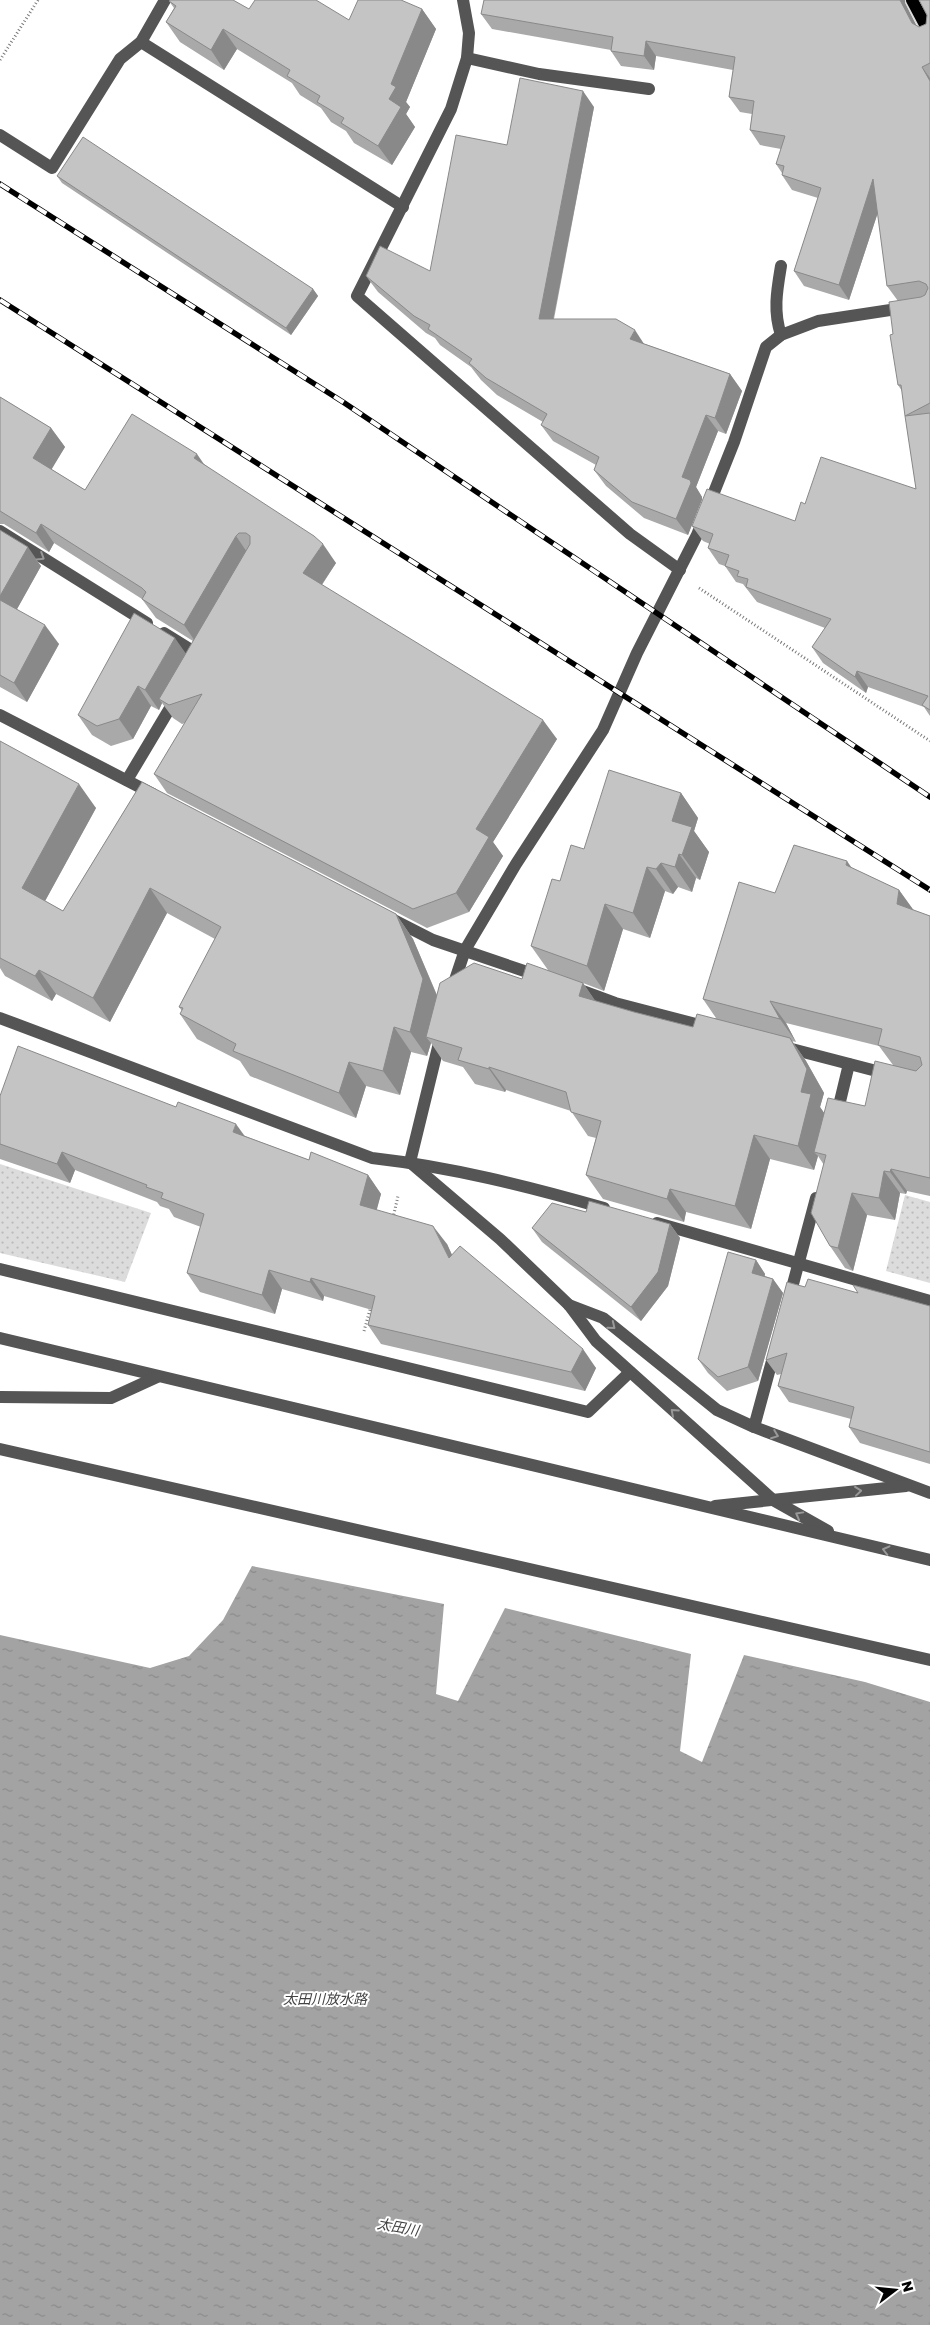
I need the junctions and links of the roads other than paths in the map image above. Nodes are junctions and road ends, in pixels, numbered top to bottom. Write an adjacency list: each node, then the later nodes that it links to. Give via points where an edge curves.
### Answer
1 (165, 0): 5 (street)
2 (463, 0): 6 (street, via 470,33)
3 (912, 0): 4 (main road)
4 (930, 34)
5 (141, 42): 8 (street, via 120,59 52,168); 9 (street)
6 (467, 58): 7 (street, via 539,74); 9 (street, via 451,109)
7 (649, 89)
8 (0, 135)
9 (402, 207): 14 (street, via 358,296 630,534)
10 (781, 266): 12 (street, via 776,322)
11 (930, 304): 12 (street, via 828,319)
12 (781, 335): 14 (street, via 766,347 734,442)
13 (0, 531): 15 (street, one-way to 15)
14 (680, 570): 21 (street, via 637,653 603,730)
15 (200, 656)
16 (181, 689): 18 (street)
17 (0, 714): 18 (street)
18 (127, 780): 19 (street)
19 (162, 798)
20 (381, 913): 21 (street, via 433,940)
21 (465, 950): 22 (street); 25 (street, via 615,1003)
22 (449, 1003)
23 (0, 1018): 30 (street, via 372,1158)
24 (444, 1022): 30 (street)
25 (728, 1032)
26 (774, 1044): 27 (street)
27 (849, 1064): 28 (street); 29 (street)
28 (903, 1078)
29 (833, 1130)
30 (410, 1162): 32 (street, via 517,1183); 37 (street, via 500,1239)
31 (818, 1188): 34 (street)
32 (620, 1213)
33 (649, 1221): 34 (street)
34 (799, 1264): 36 (street); 38 (street)
35 (0, 1269): 41 (street, via 588,1412)
36 (930, 1300)
37 (569, 1305): 41 (street, via 596,1341); 44 (street, one-way to 44, via 603,1318 717,1410)
38 (786, 1312)
39 (0, 1338): 42 (street)
40 (778, 1341): 44 (street)
41 (630, 1372): 48 (street, one-way to 41)
42 (157, 1377): 43 (street, via 111,1398); 49 (street)
43 (0, 1397)
44 (754, 1427): 46 (street, one-way to 46)
45 (0, 1449): 52 (street)
46 (909, 1485): 47 (street); 48 (street, one-way to 46)
47 (930, 1493)
48 (773, 1500): 49 (street); 50 (street, one-way to 48)
49 (705, 1507): 50 (street)
50 (842, 1539): 51 (street, one-way to 50)
51 (930, 1560)
52 (930, 1660)

